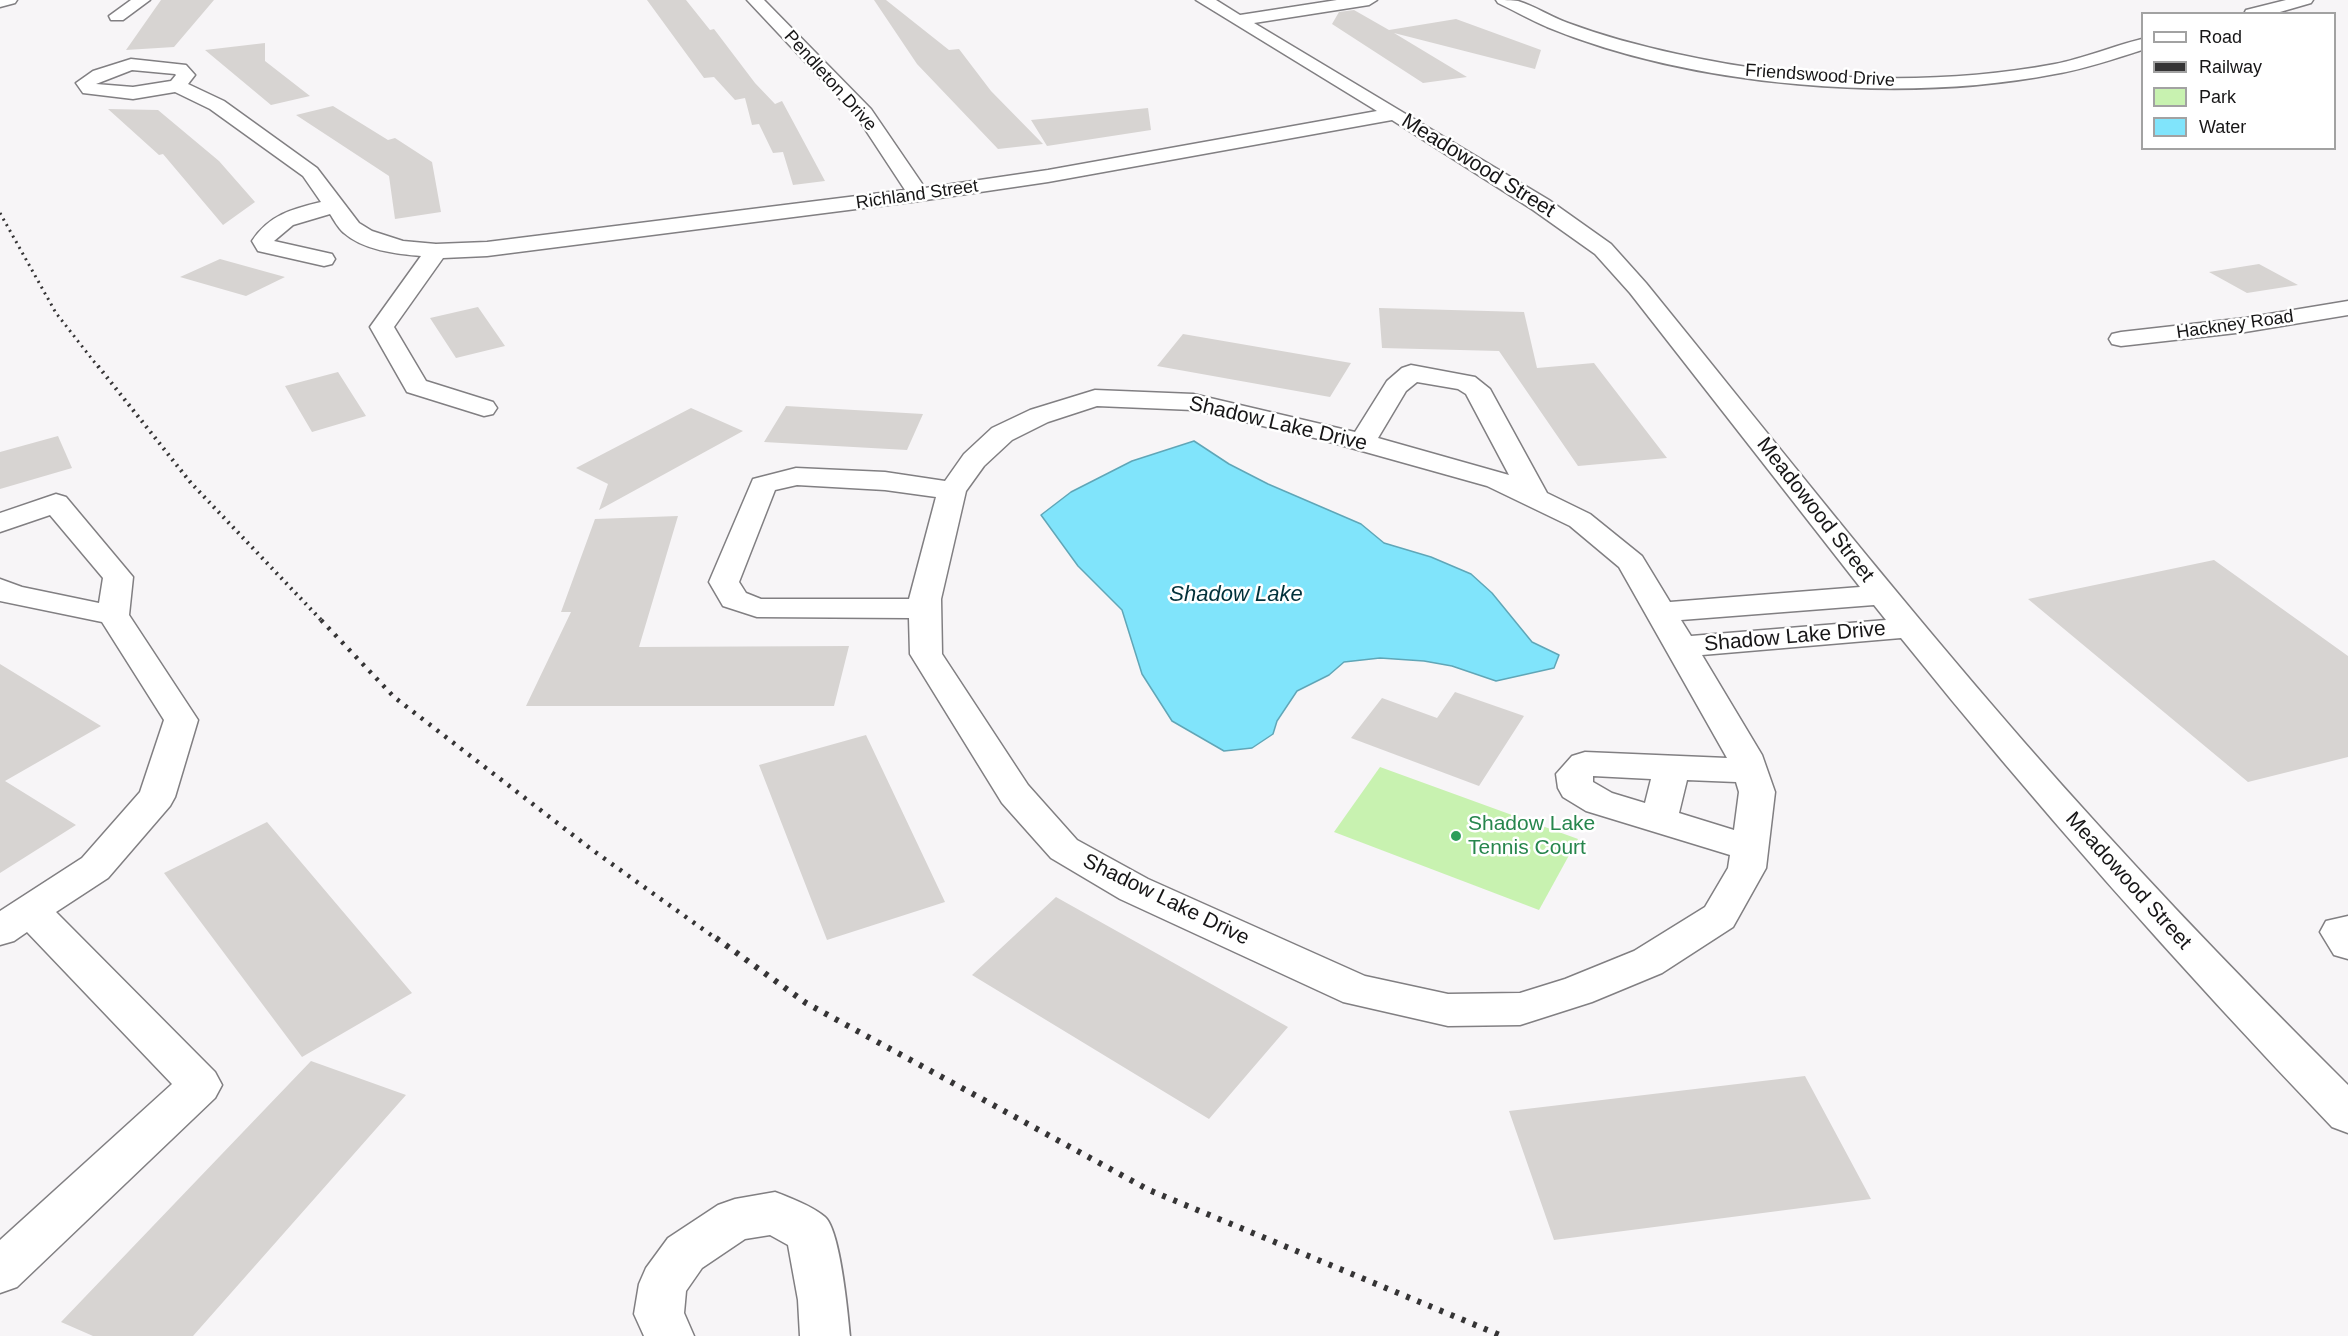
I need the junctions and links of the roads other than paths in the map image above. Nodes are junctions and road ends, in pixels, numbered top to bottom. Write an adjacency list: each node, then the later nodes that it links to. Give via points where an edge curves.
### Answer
1 (9, 0): 8 (street)
2 (142, 0): 10 (street)
3 (755, 0): 15 (street, Pendleton Drive, via 864,113)
4 (1204, 0): 11 (street, Meadowood Street)
5 (1369, 0): 11 (street)
6 (1504, 0): 12 (street, Friendswood Drive, via 1560,27 1625,48 1697,64 1831,80 1978,80 2055,69)
7 (2305, 0): 9 (street)
8 (0, 2)
9 (2260, 12)
10 (117, 16)
11 (1238, 20): 14 (street, Meadowood Street)
12 (2141, 44)
13 (177, 86): 16 (street, Richland Street, via 217,105 310,172)
14 (1395, 114): 15 (street, Richland Street, via 1048,177); 27 (street, Meadowood Street, via 1603,249)
15 (919, 195): 17 (street, Richland Street, via 499,248)
16 (335, 206): 17 (street, Richland Street, via 351,228 364,236 403,248); 18 (street, via 286,219 263,241 266,246)
17 (436, 250): 21 (street, via 382,327 416,386)
18 (324, 260)
19 (2348, 308): 20 (street, Hackney Road)
20 (2121, 339)
21 (484, 408)
22 (1362, 442): 23 (street, Shadow Lake Drive, via 1193,402 1095,398 1039,416 1002,434 974,460); 24 (street, Shadow Lake Drive, via 1497,480); 24 (street, via 1395,387 1411,373 1466,382 1478,389)
23 (952, 491): 28 (street, Shadow Lake Drive); 28 (street, via 885,481 796,476 763,485 724,582 734,599 757,608)
24 (1536, 499): 29 (street, Shadow Lake Drive, via 1580,520 1631,562)
25 (0, 523): 30 (street, via 56,503 118,577)
26 (0, 588): 30 (street, via 13,595)
27 (1882, 595): 29 (street, Shadow Lake Drive); 31 (street, Meadowood Street)
28 (925, 609): 36 (street, Shadow Lake Drive, via 926,654 1015,794 1064,849 1134,889 1358,991 1448,1010 1520,1009 1577,991 1648,962 1719,917 1747,868)
29 (1661, 612): 32 (street, Shadow Lake Drive)
30 (112, 615): 37 (street, via 181,720 157,797 95,868)
31 (1908, 628): 32 (street, Shadow Lake Drive); 40 (street, Meadowood Street, via 2143,899)
32 (1681, 647): 34 (street, Shadow Lake Drive, via 1744,755)
33 (1672, 767): 34 (street); 35 (street); 35 (street, via 1585,764 1574,774 1576,788 1599,802)
34 (1749, 771): 36 (street, Shadow Lake Drive, via 1757,792)
35 (1659, 820): 36 (street)
36 (1750, 848)
37 (15, 920): 41 (street, via 200,1085)
38 (2348, 931): 39 (street, via 2340,932)
39 (2348, 944)
40 (2348, 1114)
41 (0, 1271)
42 (823, 1318): 43 (street, via 810,1233 775,1213 735,1220 685,1253 663,1284 659,1314)
43 (669, 1336)

